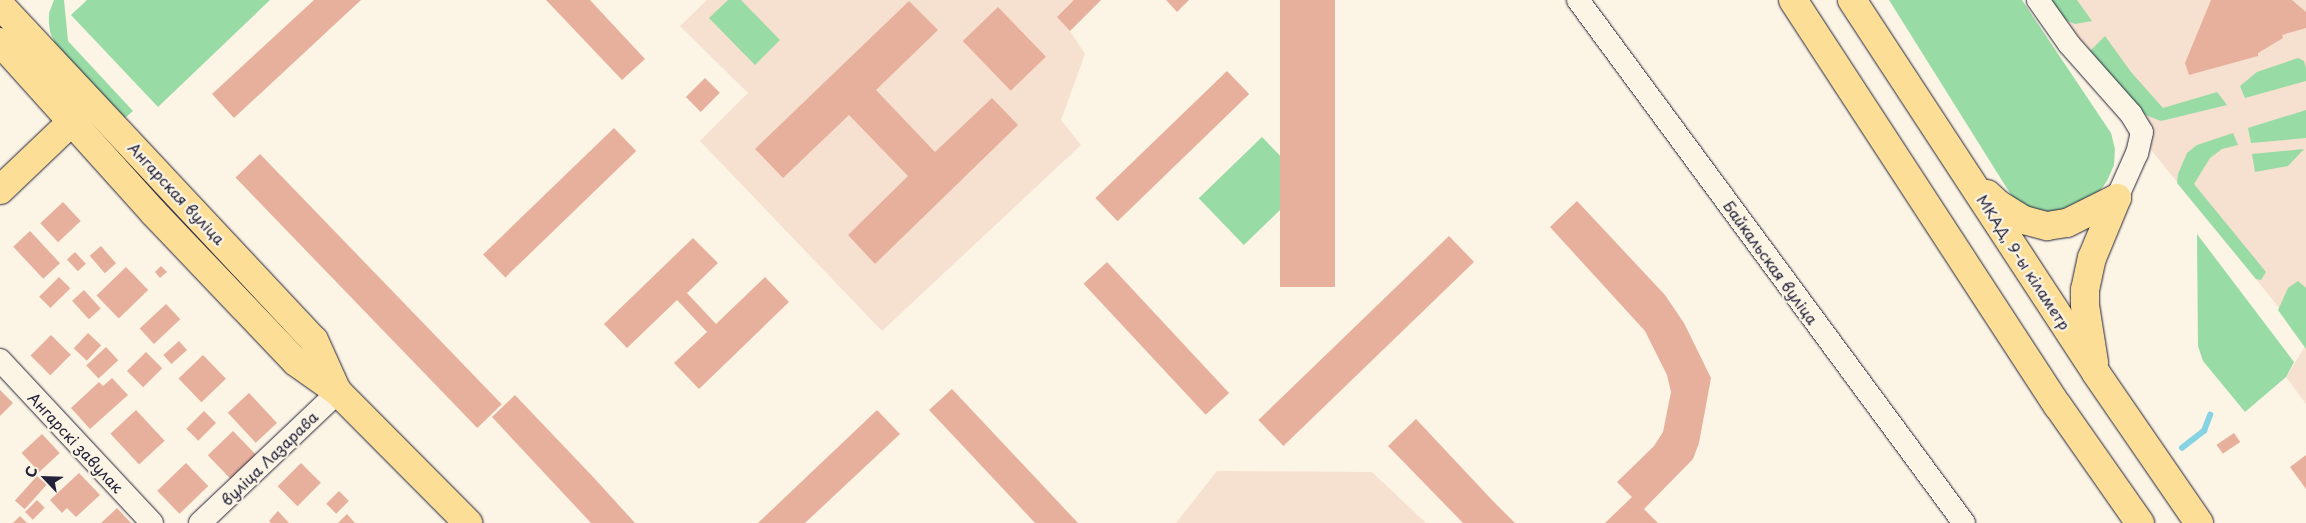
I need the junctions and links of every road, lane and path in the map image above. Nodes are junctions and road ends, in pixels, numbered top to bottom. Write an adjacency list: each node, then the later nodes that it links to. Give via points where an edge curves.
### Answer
1 (1578, 0): 18 (street, Байкальская вуліца)
2 (1793, 0): 19 (main road, via 2058,406)
3 (1852, 0): 9 (main road, МКАД, 9-ы кіламетр)
4 (2038, 0): 11 (street, via 2069,44 2131,114 2142,132)
5 (8, 8): 7 (main road, Ангарская вуліца)
6 (0, 42): 8 (main road, Ангарская вуліца)
7 (92, 102): 8 (main road); 14 (main road, Ангарская вуліца, via 314,340)
8 (73, 121): 10 (main road); 14 (main road, Ангарская вуліца, via 153,212 296,362)
9 (1967, 173): 11 (main road, via 1998,204 2036,225 2067,223); 13 (main road, МКАД, 9-ы кіламетр)
10 (0, 190)
11 (2117, 198): 13 (main road, via 2092,258 2085,290 2084,305)
12 (0, 360): 15 (street, Ангарскі завулак)
13 (2096, 373): 20 (main road, МКАД, 9-ы кіламетр)
14 (338, 392): 16 (street, вуліца Лазарава); 17 (main road, Ангарская вуліца)
15 (152, 523)
16 (200, 523)
17 (468, 523)
18 (1964, 523)
19 (2140, 523)
20 (2199, 523)

